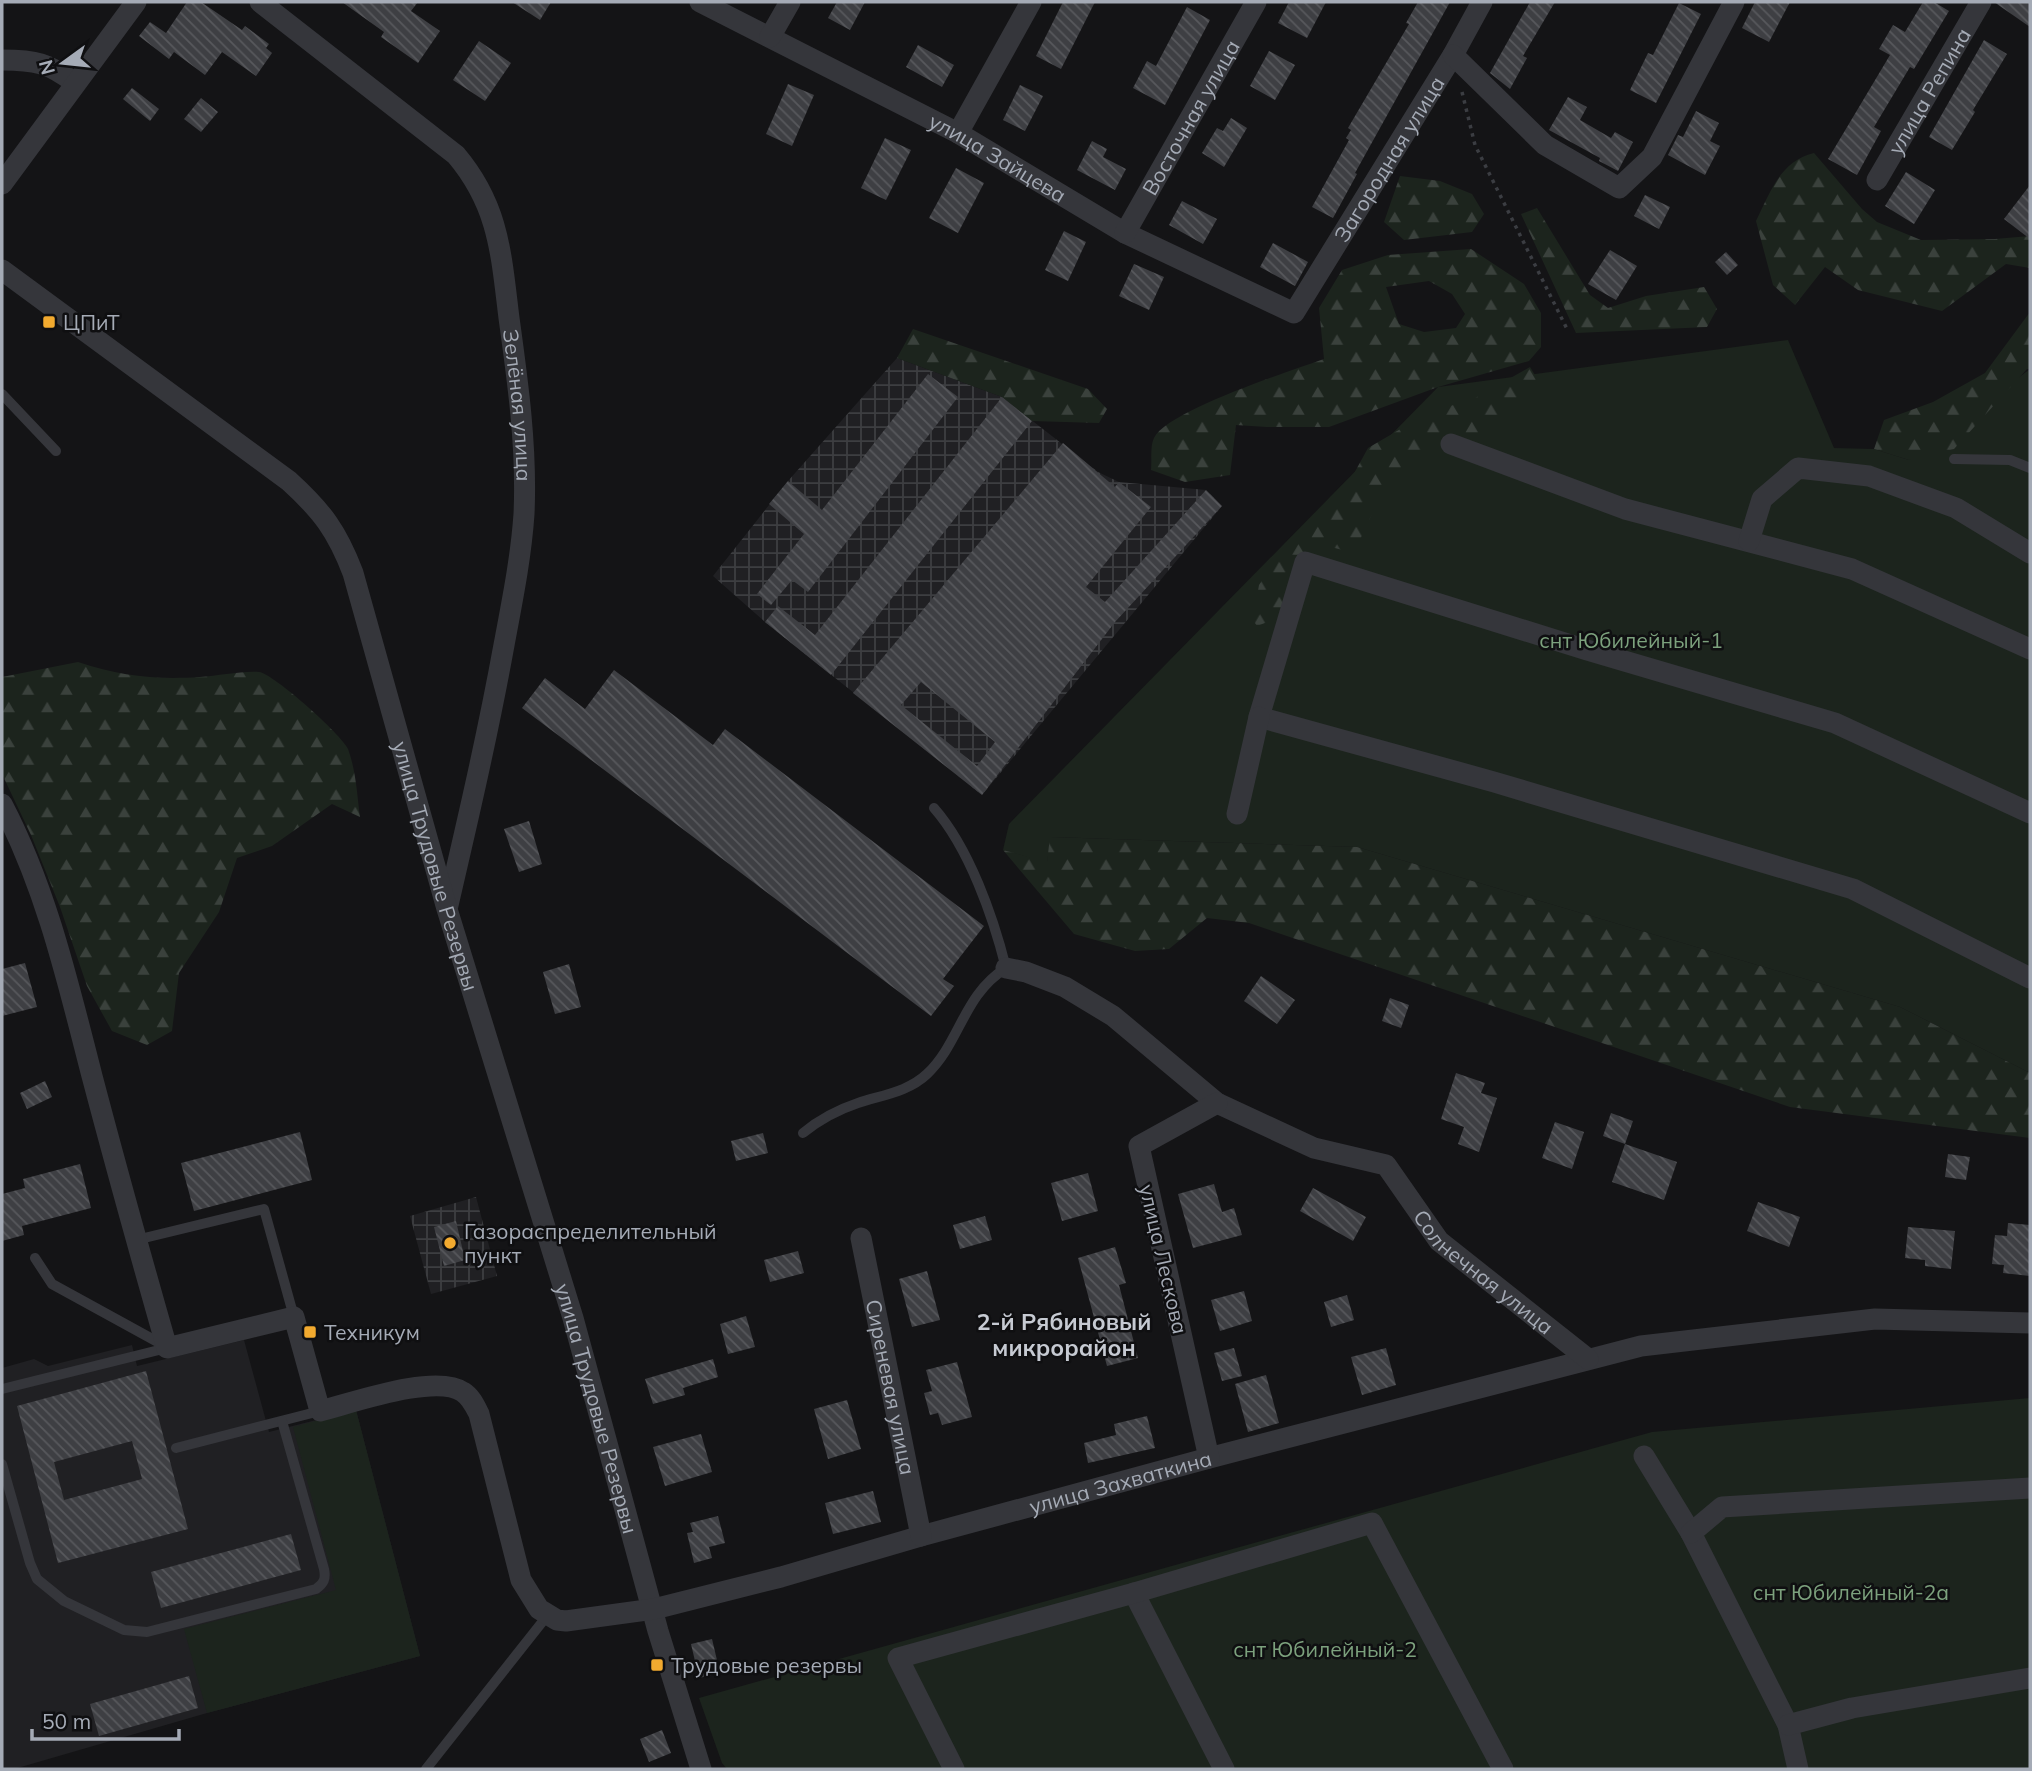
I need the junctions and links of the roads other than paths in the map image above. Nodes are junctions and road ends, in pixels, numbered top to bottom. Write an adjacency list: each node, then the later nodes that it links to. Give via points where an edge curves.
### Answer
1 (136, 2): 13 (street)
2 (260, 2): 33 (street, Зелёная улица, via 456,155 484,195 501,252 520,400 521,552)
3 (700, 2): 10 (street, улица Зайцева)
4 (790, 2): 10 (street)
5 (1031, 2): 14 (street)
6 (1256, 2): 17 (street, Восточная улица)
7 (1482, 2): 11 (street, Загородная улица)
8 (1734, 2): 11 (street, via 1652,157 1619,188 1545,145)
9 (1980, 2): 15 (street, улица Репина)
10 (770, 37): 14 (street, улица Зайцева)
11 (1453, 55): 19 (street, Загородная улица)
12 (2, 60): 13 (street, via 48,64)
13 (75, 83): 16 (street)
14 (958, 133): 17 (street, улица Зайцева)
15 (1877, 180)
16 (2, 184)
17 (1125, 233): 19 (street, улица Зайцева)
18 (5, 278): 33 (street, улица Трудовые Резервы, via 289,481 333,527 353,573)
19 (1294, 313)
20 (2, 394): 22 (lane)
21 (1451, 444): 25 (street, via 1625,509)
22 (56, 450)
23 (1955, 459): 24 (lane, via 2010,460)
24 (2030, 468)
25 (1749, 541): 26 (street, via 1762,499 1798,468 1869,476 1919,494 1956,508); 27 (street, via 1852,569)
26 (2030, 553)
27 (2030, 649)
28 (1259, 717): 31 (street, via 1305,562 1835,723); 32 (street); 35 (street, via 1853,889)
29 (2, 804): 39 (street, via 22,842 54,931)
30 (934, 808): 34 (lane, via 947,822 991,915)
31 (2030, 813)
32 (1237, 814)
33 (447, 909): 56 (street, улица Трудовые Резервы, via 573,1318)
34 (1006, 968): 36 (street, Солнечная улица, via 1065,987 1113,1016); 37 (lane, via 976,996 927,1074 898,1091 831,1113)
35 (2030, 978)
36 (1217, 1103): 44 (street, Солнечная улица, via 1314,1148 1387,1165 1439,1241); 50 (street, улица Лескова, via 1139,1146)
37 (803, 1133)
38 (861, 1238): 54 (street, Сиреневая улица)
39 (136, 1240): 41 (lane, via 264,1209); 43 (street)
40 (35, 1258): 43 (lane, via 52,1284)
41 (294, 1317): 43 (street); 46 (street)
42 (2030, 1323): 44 (street, via 1875,1319 1641,1346)
43 (167, 1348): 45 (lane)
44 (1588, 1359): 50 (street, улица Захваткина)
45 (2, 1389)
46 (320, 1410): 47 (lane); 57 (street, via 423,1386 445,1385 464,1392 479,1414 522,1580)
47 (282, 1421): 48 (lane); 51 (lane, via 326,1576 324,1583 317,1589 147,1632 112,1625 64,1601 37,1579)
48 (176, 1448)
49 (1644, 1456): 53 (street)
50 (1209, 1458): 54 (street, улица Захваткина)
51 (2, 1464)
52 (2030, 1488): 53 (street, via 1721,1507)
53 (1691, 1533): 59 (street)
54 (920, 1536): 56 (street, улица Захваткина)
55 (1134, 1593): 62 (street, via 898,1658); 63 (street); 64 (street, via 1372,1523)
56 (654, 1609): 57 (street, via 577,1620); 61 (street, улица Трудовые Резервы)
57 (547, 1616): 60 (lane)
58 (2030, 1678): 59 (street, via 1852,1708)
59 (1788, 1725): 65 (street)
60 (426, 1769)
61 (701, 1769)
62 (954, 1769)
63 (1224, 1769)
64 (1503, 1769)
65 (1798, 1769)

